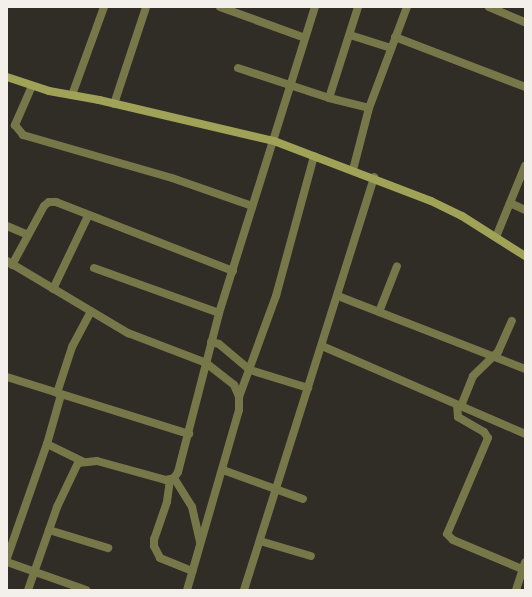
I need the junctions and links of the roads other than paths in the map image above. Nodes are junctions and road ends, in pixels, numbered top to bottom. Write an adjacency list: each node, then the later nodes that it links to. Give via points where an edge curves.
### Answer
1 (104, 7): 18 (street)
2 (146, 7): 20 (street)
3 (220, 7): 11 (street)
4 (315, 7): 11 (street)
5 (358, 7): 9 (street)
6 (406, 7): 10 (street)
7 (489, 7): 8 (street)
8 (525, 22)
9 (350, 35): 12 (street); 19 (street)
10 (395, 37): 12 (street); 17 (street)
11 (305, 38): 15 (street)
12 (391, 48): 21 (street)
13 (238, 68): 15 (street)
14 (7, 77): 16 (street)
15 (291, 85): 19 (street); 22 (street)
16 (32, 86): 18 (street); 28 (street, via 15,125 23,135 172,178)
17 (525, 87)
18 (72, 95): 20 (street)
19 (329, 98): 21 (street)
20 (114, 104): 22 (street)
21 (369, 108): 25 (street)
22 (274, 141): 23 (street); 28 (street)
23 (314, 156): 25 (street); 50 (street, via 276,296)
24 (525, 166): 27 (street)
25 (353, 170): 26 (street)
26 (374, 177): 33 (street, via 462,216); 40 (street)
27 (510, 203): 29 (street); 33 (street)
28 (252, 206): 38 (street)
29 (525, 210)
30 (88, 216): 32 (street, via 56,202 49,202 44,206); 38 (street); 39 (street)
31 (7, 226): 32 (street)
32 (28, 235): 35 (street)
33 (496, 237): 34 (street)
34 (525, 256)
35 (10, 263): 39 (street)
36 (397, 266): 42 (street)
37 (94, 268): 43 (street)
38 (233, 271): 43 (street)
39 (53, 289): 41 (street)
40 (338, 296): 42 (street); 46 (street)
41 (91, 312): 48 (street, via 128,333); 53 (street, via 72,348)
42 (379, 312): 47 (street)
43 (218, 313): 45 (street)
44 (512, 321): 47 (street)
45 (211, 342): 48 (street); 50 (street, via 219,344)
46 (322, 346): 52 (street); 55 (street)
47 (494, 357): 49 (street); 55 (street, via 473,376)
48 (206, 363): 54 (street, via 234,385); 56 (street)
49 (525, 369)
50 (250, 370): 52 (street); 54 (street)
51 (7, 377): 53 (street)
52 (308, 388): 62 (street)
53 (59, 394): 56 (street); 58 (street)
54 (239, 397): 60 (street, via 239,410)
55 (459, 405): 57 (street); 71 (street, via 458,417 484,432 488,438 447,534 453,540)
56 (189, 434): 61 (street, via 178,472)
57 (525, 434)
58 (47, 444): 59 (street); 69 (street)
59 (82, 461): 61 (street, via 97,461); 64 (street, via 74,466)
60 (223, 470): 62 (street); 66 (street)
61 (172, 479): 66 (street, via 192,507); 73 (street, via 154,546 160,558)
62 (276, 488): 63 (street); 65 (street)
63 (303, 499)
64 (49, 530): 67 (street); 72 (street)
65 (260, 541): 68 (street); 77 (street)
66 (201, 543): 73 (street)
67 (108, 548)
68 (311, 556)
69 (7, 558)
70 (7, 562): 72 (street)
71 (524, 565): 78 (street)
72 (35, 571): 74 (street); 75 (street)
73 (192, 571): 76 (street)
74 (28, 590)
75 (86, 590)
76 (187, 590)
77 (244, 590)
78 (516, 590)

